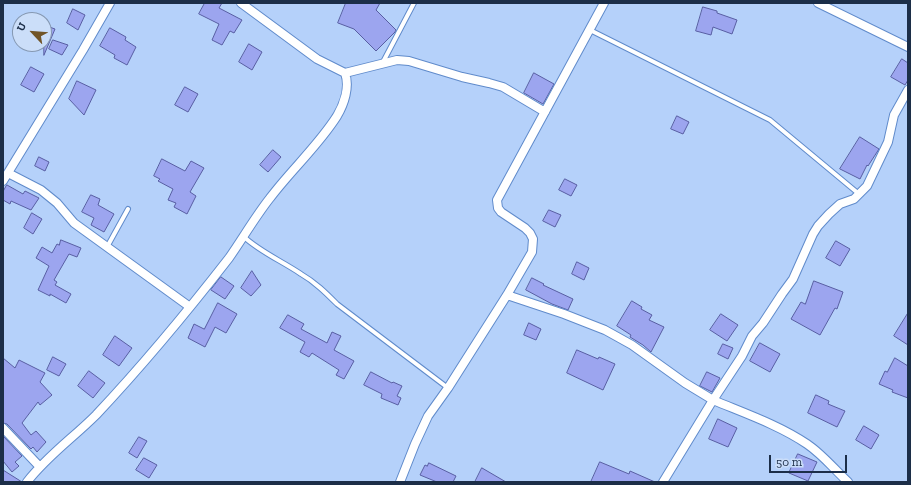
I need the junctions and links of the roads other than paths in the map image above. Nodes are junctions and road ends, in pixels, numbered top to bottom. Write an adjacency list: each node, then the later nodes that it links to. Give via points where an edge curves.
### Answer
1 (110, 3): 12 (street)
2 (241, 3): 9 (street, via 317,59)
3 (414, 3): 8 (lane)
4 (604, 3): 6 (street)
5 (818, 3): 7 (street)
6 (590, 30): 11 (street); 14 (lane, via 770,120)
7 (908, 47)
8 (383, 63): 9 (street); 11 (street, via 409,61 503,87)
9 (344, 73): 16 (street, via 346,93 337,116)
10 (908, 90): 14 (street, via 894,115 888,142 867,186)
11 (545, 112): 18 (street, via 497,200 500,212 525,228 533,239 532,252)
12 (8, 173): 13 (street); 17 (street, via 40,190 57,203 74,223)
13 (3, 181)
14 (860, 194): 21 (street, via 854,200 840,204 818,226 793,279 752,336)
15 (128, 209): 17 (lane)
16 (242, 236): 19 (street, via 230,256); 20 (lane, via 302,274 337,304)
17 (106, 247): 19 (street)
18 (507, 295): 20 (street); 21 (street, via 605,330)
19 (190, 307): 23 (street, via 95,416)
20 (448, 388): 25 (street, via 428,416)
21 (713, 400): 26 (street); 27 (street, via 775,426 802,441 816,450)
22 (3, 428): 23 (street)
23 (40, 466): 24 (street)
24 (27, 482)
25 (400, 482)
26 (663, 482)
27 (848, 482)

